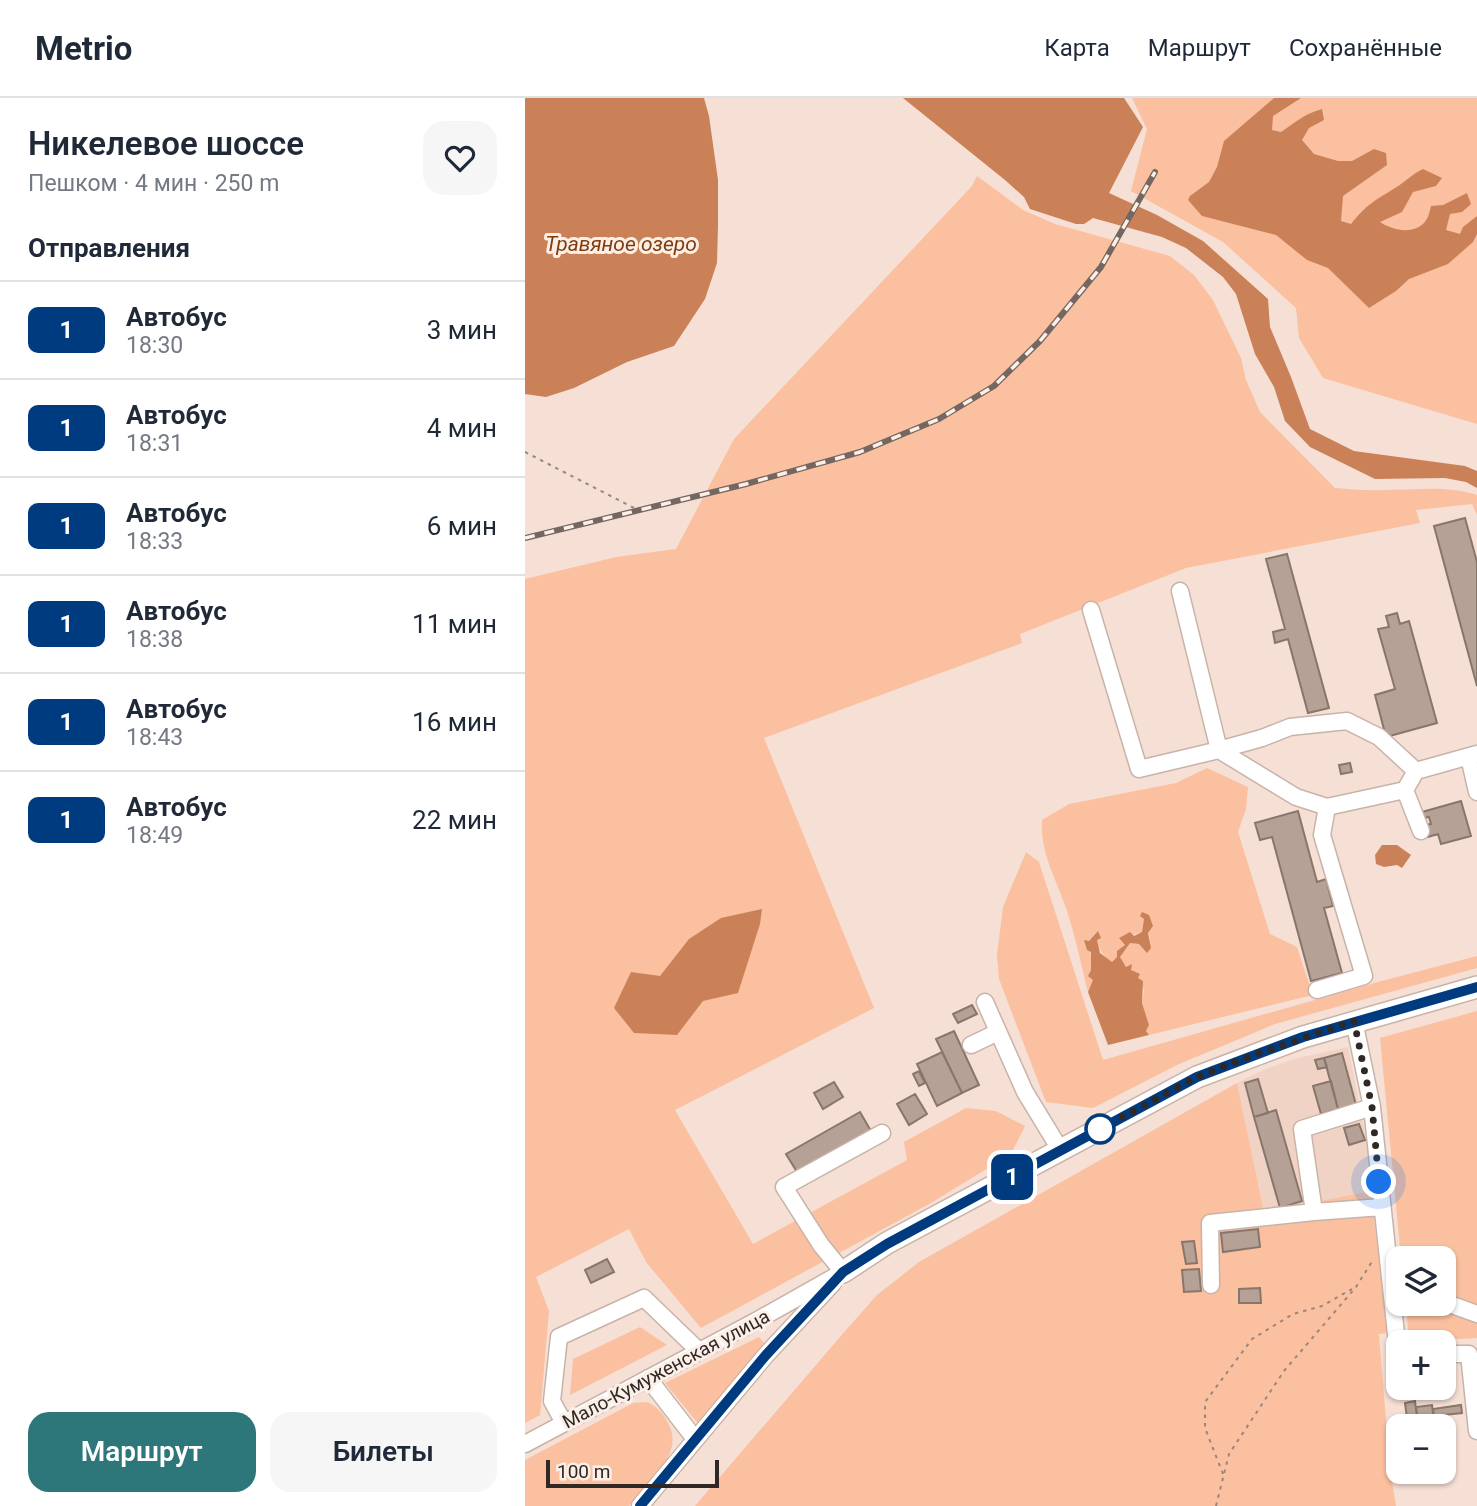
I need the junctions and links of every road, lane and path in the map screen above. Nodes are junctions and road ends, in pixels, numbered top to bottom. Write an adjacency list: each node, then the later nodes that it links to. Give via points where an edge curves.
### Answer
1 (525, 452): 2 (path)
2 (638, 510)
3 (1180, 591): 5 (street)
4 (1091, 610): 5 (street, via 1139,769)
5 (1219, 750): 7 (street, via 1290,727 1347,721 1379,737); 10 (street, via 1296,797)
6 (1473, 756): 7 (street); 9 (street)
7 (1416, 771): 8 (street)
8 (1405, 790): 10 (street); 11 (street)
9 (1477, 792)
10 (1327, 807): 13 (street, via 1322,835 1363,976)
11 (1421, 831)
12 (1477, 987): 15 (main road)
13 (1317, 990)
14 (985, 1002): 16 (street)
15 (1354, 1021): 18 (street); 20 (main road, via 1197,1077)
16 (998, 1031): 17 (street); 20 (street, via 1025,1092)
17 (971, 1045)
18 (1372, 1107): 21 (street); 22 (street, via 1302,1129)
19 (882, 1133): 25 (street, via 784,1187)
20 (1061, 1151): 25 (main road)
21 (1382, 1208): 22 (street); 23 (street)
22 (1314, 1212): 26 (street, via 1210,1223)
23 (1385, 1242): 24 (street); 27 (path)
24 (1386, 1248)
25 (843, 1272): 30 (street, Мало-Кумуженская улица); 35 (street)
26 (1211, 1285)
27 (1356, 1287): 37 (path, via 1284,1371 1229,1454); 37 (path, via 1322,1306 1293,1314 1252,1339 1205,1402 1205,1428)
28 (1456, 1306): 29 (street)
29 (1477, 1314)
30 (699, 1351): 32 (street, Мало-Кумуженская улица); 33 (street, via 644,1298 559,1337 552,1401)
31 (1473, 1354): 34 (street)
32 (647, 1378): 33 (street, Мало-Кумуженская улица); 35 (street)
33 (564, 1423): 36 (street, Мало-Кумуженская улица)
34 (1477, 1431)
35 (695, 1439): 38 (street)
36 (525, 1444)
37 (1224, 1476): 39 (path)
38 (640, 1506)
39 (1216, 1506)

